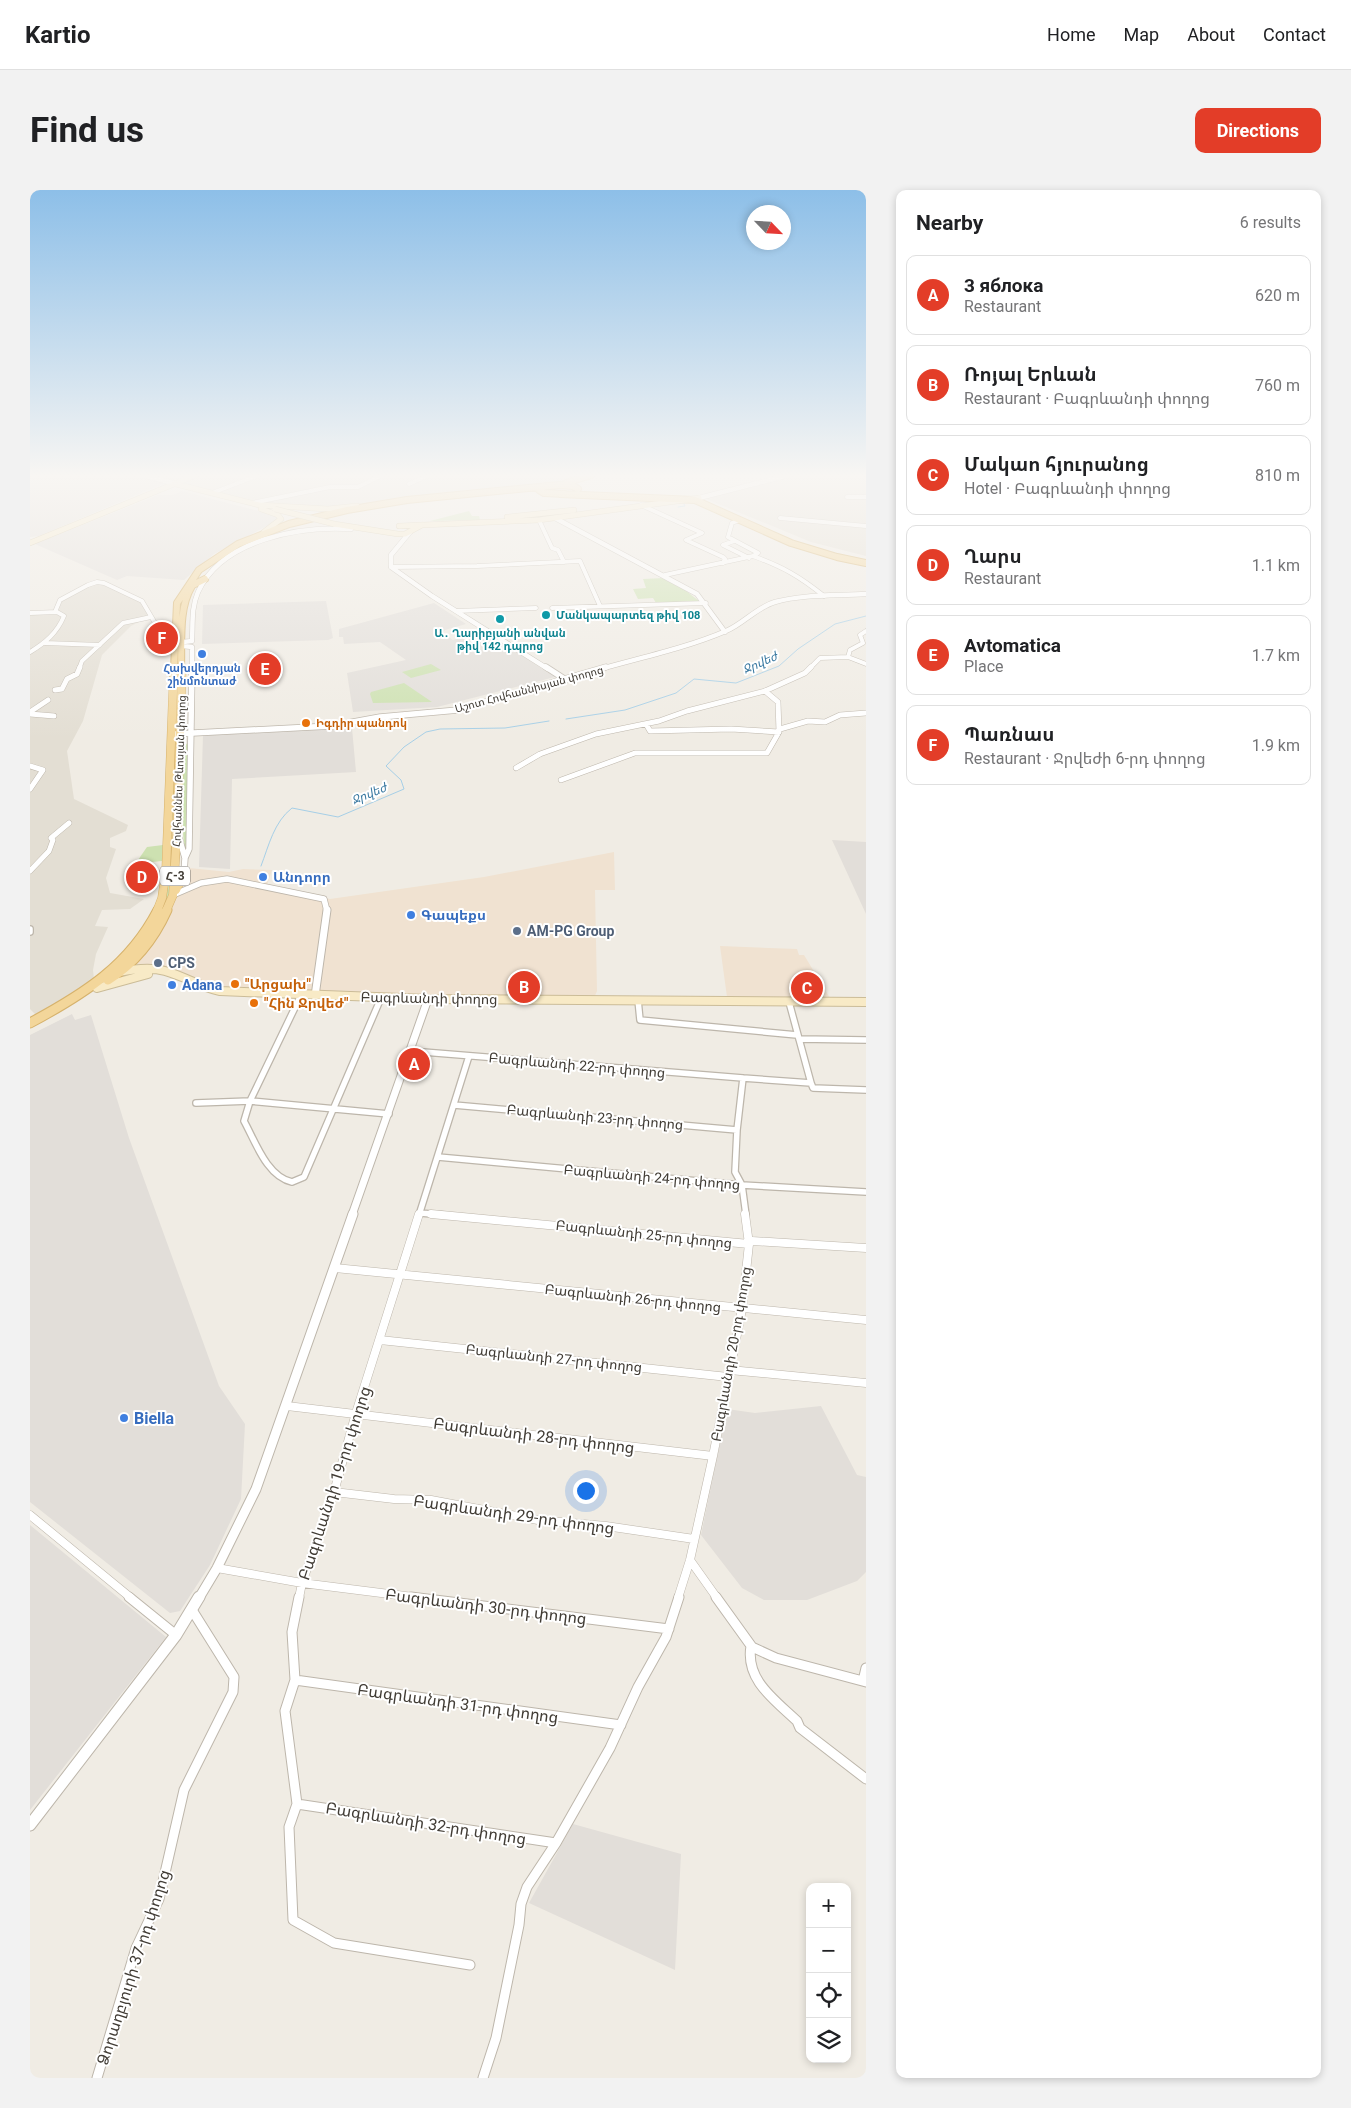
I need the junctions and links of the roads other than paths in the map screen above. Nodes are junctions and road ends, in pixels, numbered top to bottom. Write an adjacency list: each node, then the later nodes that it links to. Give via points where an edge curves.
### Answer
1 (207, 563): 20 (main road, Հովհաննես Թևոսյան փողոց / Հ-3, via 184,588)
2 (214, 563): 13 (main road, Հովհաննես Թևոսյան փողոց / Հ-3)
3 (222, 563): 12 (street)
4 (391, 563): 10 (street)
5 (518, 563): 10 (street)
6 (581, 563): 17 (street)
7 (642, 563): 11 (street)
8 (722, 563): 11 (street)
9 (771, 563): 15 (street, via 784,567)
10 (391, 567): 21 (street)
11 (665, 575): 16 (street)
12 (205, 579): 13 (main road); 29 (street, via 192,610 192,641)
13 (193, 585): 20 (main road, Հովհաննես Թևոսյան փողոց / Հ-3)
14 (866, 594): 15 (street, Աշոտ Հովհաննիսյան փողոց)
15 (824, 596): 27 (street, Աշոտ Հովհաննիսյան փողոց, via 774,602)
16 (706, 603): 17 (street); 27 (street)
17 (600, 606): 19 (street)
18 (536, 608): 21 (street)
19 (552, 608)
20 (180, 610): 25 (main road, Հովհաննես Թևոսյան փողոց / Հ-3); 29 (main road, Հովհաննես Թևոսյան փողոց / Հ-3)
21 (456, 611): 35 (street)
22 (55, 612): 23 (street); 24 (street, via 60,600 100,582 142,600); 28 (street, via 64,617)
23 (30, 613)
24 (151, 617): 25 (street, via 158,628); 30 (street, via 123,623)
25 (175, 629): 31 (main road, Հովհաննես Թևոսյան փողոց / Հ-3)
26 (866, 631): 33 (street, via 860,635 863,643 850,650)
27 (725, 632): 35 (street, Աշոտ Հովհաննիսյան փողոց)
28 (46, 643): 30 (street); 32 (street)
29 (183, 644): 31 (main road); 44 (street, via 192,647); 45 (main road, Հովհաննես Թևոսյան փողոց / Հ-3)
30 (100, 645): 36 (street, via 82,661 77,674 68,679 62,689)
31 (175, 645): 45 (main road, Հովհաննես Թևոսյան փողոց / Հ-3)
32 (30, 652)
33 (848, 657): 34 (street); 37 (street, via 820,658 804,673)
34 (866, 664)
35 (566, 680): 44 (street, Աշոտ Հովհաննիսյան փողոց, via 458,710 380,717 331,726)
36 (55, 690)
37 (765, 691): 42 (street); 43 (street, via 778,702)
38 (48, 700): 39 (street)
39 (30, 713): 41 (street)
40 (866, 713): 43 (street, via 844,714 825,722 808,721)
41 (54, 716)
42 (646, 724): 43 (street, via 650,731); 47 (street, via 582,739 532,758)
43 (779, 730): 48 (street, via 767,753 636,753)
44 (191, 733): 45 (street, Աշոտ Հովհաննիսյան փողոց); 52 (street, via 189,849)
45 (175, 734): 51 (main road, Հովհաննես Թևոսյան փողոց / Հ-3); 56 (main road, Հովհաննես Թևոսյան փողոց / Հ-3)
46 (30, 766): 49 (street, via 43,770)
47 (516, 768)
48 (561, 780)
49 (30, 789)
50 (69, 823): 53 (street, via 51,838 49,851)
51 (177, 832): 52 (street); 55 (main road, Հովհաննես Թևոսյան փողոց / Հ-3)
52 (185, 858): 54 (street)
53 (30, 871)
54 (184, 872): 55 (main road)
55 (173, 894): 56 (main road, Հովհաննես Թևոսյան փողոց / Հ-3); 62 (street, via 201,883 227,880 324,899 326,911)
56 (162, 911): 57 (main road, Հովհաննես Թևոսյան փողոց / Հ-3, via 144,949); 58 (main road, Հովհաննես Թևոսյան փողոց / Հ-3, via 140,941)
57 (121, 972): 58 (main road, Բագրևանդի փողոց); 59 (main road, Բագրևանդի փողոց, via 157,969); 60 (main road, Հովհաննես Թևոսյան փողոց / Հ-3)
58 (107, 975): 60 (main road, Հովհաննես Թևոսյան փողոց / Հ-3)
59 (176, 976): 60 (main road, Բագրևանդի փողոց, via 153,973); 61 (main road, Բագրևանդի փողոց, via 220,991)
60 (97, 985): 68 (main road, Հովհաննես Թևոսյան փողոց / Հ-3)
61 (301, 995): 62 (main road, Բագրևանդի փողոց); 77 (street)
62 (314, 996): 63 (main road, Բագրևանդի փողոց)
63 (381, 998): 64 (main road, Բագրևանդի փողոց); 80 (street)
64 (428, 999): 65 (main road, Բագրևանդի փողոց); 72 (street)
65 (638, 1000): 66 (main road, Բագրևանդի փողոց); 70 (street, via 640,1020)
66 (789, 1002): 67 (main road, Բագրևանդի փողոց); 70 (street)
67 (866, 1002)
68 (34, 1020): 69 (main road, Հովհաննես Թևոսյան փողոց / Հ-3)
69 (30, 1028)
70 (798, 1037): 71 (street); 75 (street)
71 (866, 1040)
72 (411, 1051): 73 (street, Բագրևանդի 22-րդ փողոց); 81 (street)
73 (469, 1056): 74 (street, Բագրևանդի 22-րդ փողոց); 79 (street, Բագրևանդի 19-րդ փողոց)
74 (743, 1078): 75 (street); 82 (street, Բագրևանդի 20-րդ փողոց)
75 (811, 1083): 76 (street, via 813,1088)
76 (866, 1090)
77 (250, 1101): 78 (street); 80 (street); 80 (street, via 244,1121 264,1157 281,1179 290,1182 298,1182 304,1177)
78 (196, 1103)
79 (454, 1105): 82 (street, Բագրևանդի 23-րդ փողոց); 83 (street, Բագրևանդի 19-րդ փողոց)
80 (335, 1108): 81 (street)
81 (389, 1114): 89 (street)
82 (737, 1130): 84 (street, Բագրևանդի 20-րդ փողոց, via 735,1172)
83 (438, 1157): 84 (street, Բագրևանդի 24-րդ փողոց); 86 (street, Բագրևանդի 19-րդ փողոց)
84 (742, 1185): 85 (street, Բագրևանդի 24-րդ փողոց); 87 (street, Բագրևանդի 20-րդ փողոց)
85 (866, 1192)
86 (420, 1212): 87 (street, Բագրևանդի 25-րդ փողոց); 90 (street, Բագրևանդի 19-րդ փողոց)
87 (748, 1244): 88 (street, Բագրևանդի 25-րդ փողոց, via 752,1241); 91 (street, Բագրևանդի 20-րդ փողոց)
88 (866, 1248)
89 (335, 1268): 90 (street, Բագրևանդի 26-րդ փողոց); 96 (street)
90 (400, 1276): 91 (street, Բագրևանդի 26-րդ փողոց); 93 (street, Բագրևանդի 19-րդ փողոց)
91 (742, 1309): 92 (street, Բագրևանդի 26-րդ փողոց); 94 (street, Բագրևանդի 20-րդ փողոց)
92 (866, 1320)
93 (380, 1340): 94 (street, Բագրևանդի 27-րդ փողոց); 97 (street, Բագրևանդի 19-րդ փողոց)
94 (729, 1373): 95 (street, Բագրևանդի 27-րդ փողոց); 98 (street, Բագրևանդի 20-րդ փողոց)
95 (866, 1383)
96 (286, 1406): 97 (street, Բագրևանդի 28-րդ փողոց); 103 (street, via 256,1489)
97 (356, 1414): 98 (street, Բագրևանդի 28-րդ փողոց); 99 (street, Բագրևանդի 19-րդ փողոց)
98 (713, 1456): 101 (street, Բագրևանդի 20-րդ փողոց)
99 (334, 1492): 101 (street, Բագրևանդի 29-րդ փողոց, via 431,1500 538,1520); 104 (street, Բագրևանդի 19-րդ փողոց)
100 (30, 1516): 107 (street)
101 (694, 1539): 102 (street, Բագրևանդի 20-րդ փողոց)
102 (690, 1560): 106 (street, Բագրևանդի 20-րդ փողոց); 108 (street)
103 (217, 1568): 104 (street, Բագրևանդի 30-րդ փողոց); 105 (street)
104 (302, 1583): 106 (street, Բագրևանդի 30-րդ փողոց); 110 (street, Բագրևանդի 19-րդ փողոց, via 292,1632)
105 (192, 1610): 107 (street); 118 (street, Ձորաղբյուրի 37-րդ փողոց, via 234,1678 233,1692 184,1790 158,1899 136,1948)
106 (669, 1629): 112 (street, Բագրևանդի 20-րդ փողոց)
107 (176, 1635): 115 (street)
108 (752, 1646): 111 (street, via 776,1658); 113 (street, via 750,1670 758,1683 797,1721 800,1728)
109 (866, 1668): 111 (street)
110 (294, 1680): 112 (street, Բագրևանդի 31-րդ փողոց); 114 (street, Բագրևանդի 19-րդ փողոց, via 285,1711)
111 (864, 1681)
112 (621, 1725): 116 (street, Բագրևանդի 20-րդ փողոց)
113 (866, 1779)
114 (297, 1804): 116 (street, Բագրևանդի 32-րդ փողոց); 117 (street, Բագրևանդի 19-րդ փողոց, via 289,1827 293,1920 334,1943)
115 (30, 1825)
116 (556, 1843): 119 (street, Բագրևանդի 20-րդ փողոց, via 527,1887 520,1904 519,1925 496,2038)
117 (470, 1965)
118 (97, 2078)
119 (483, 2078)

